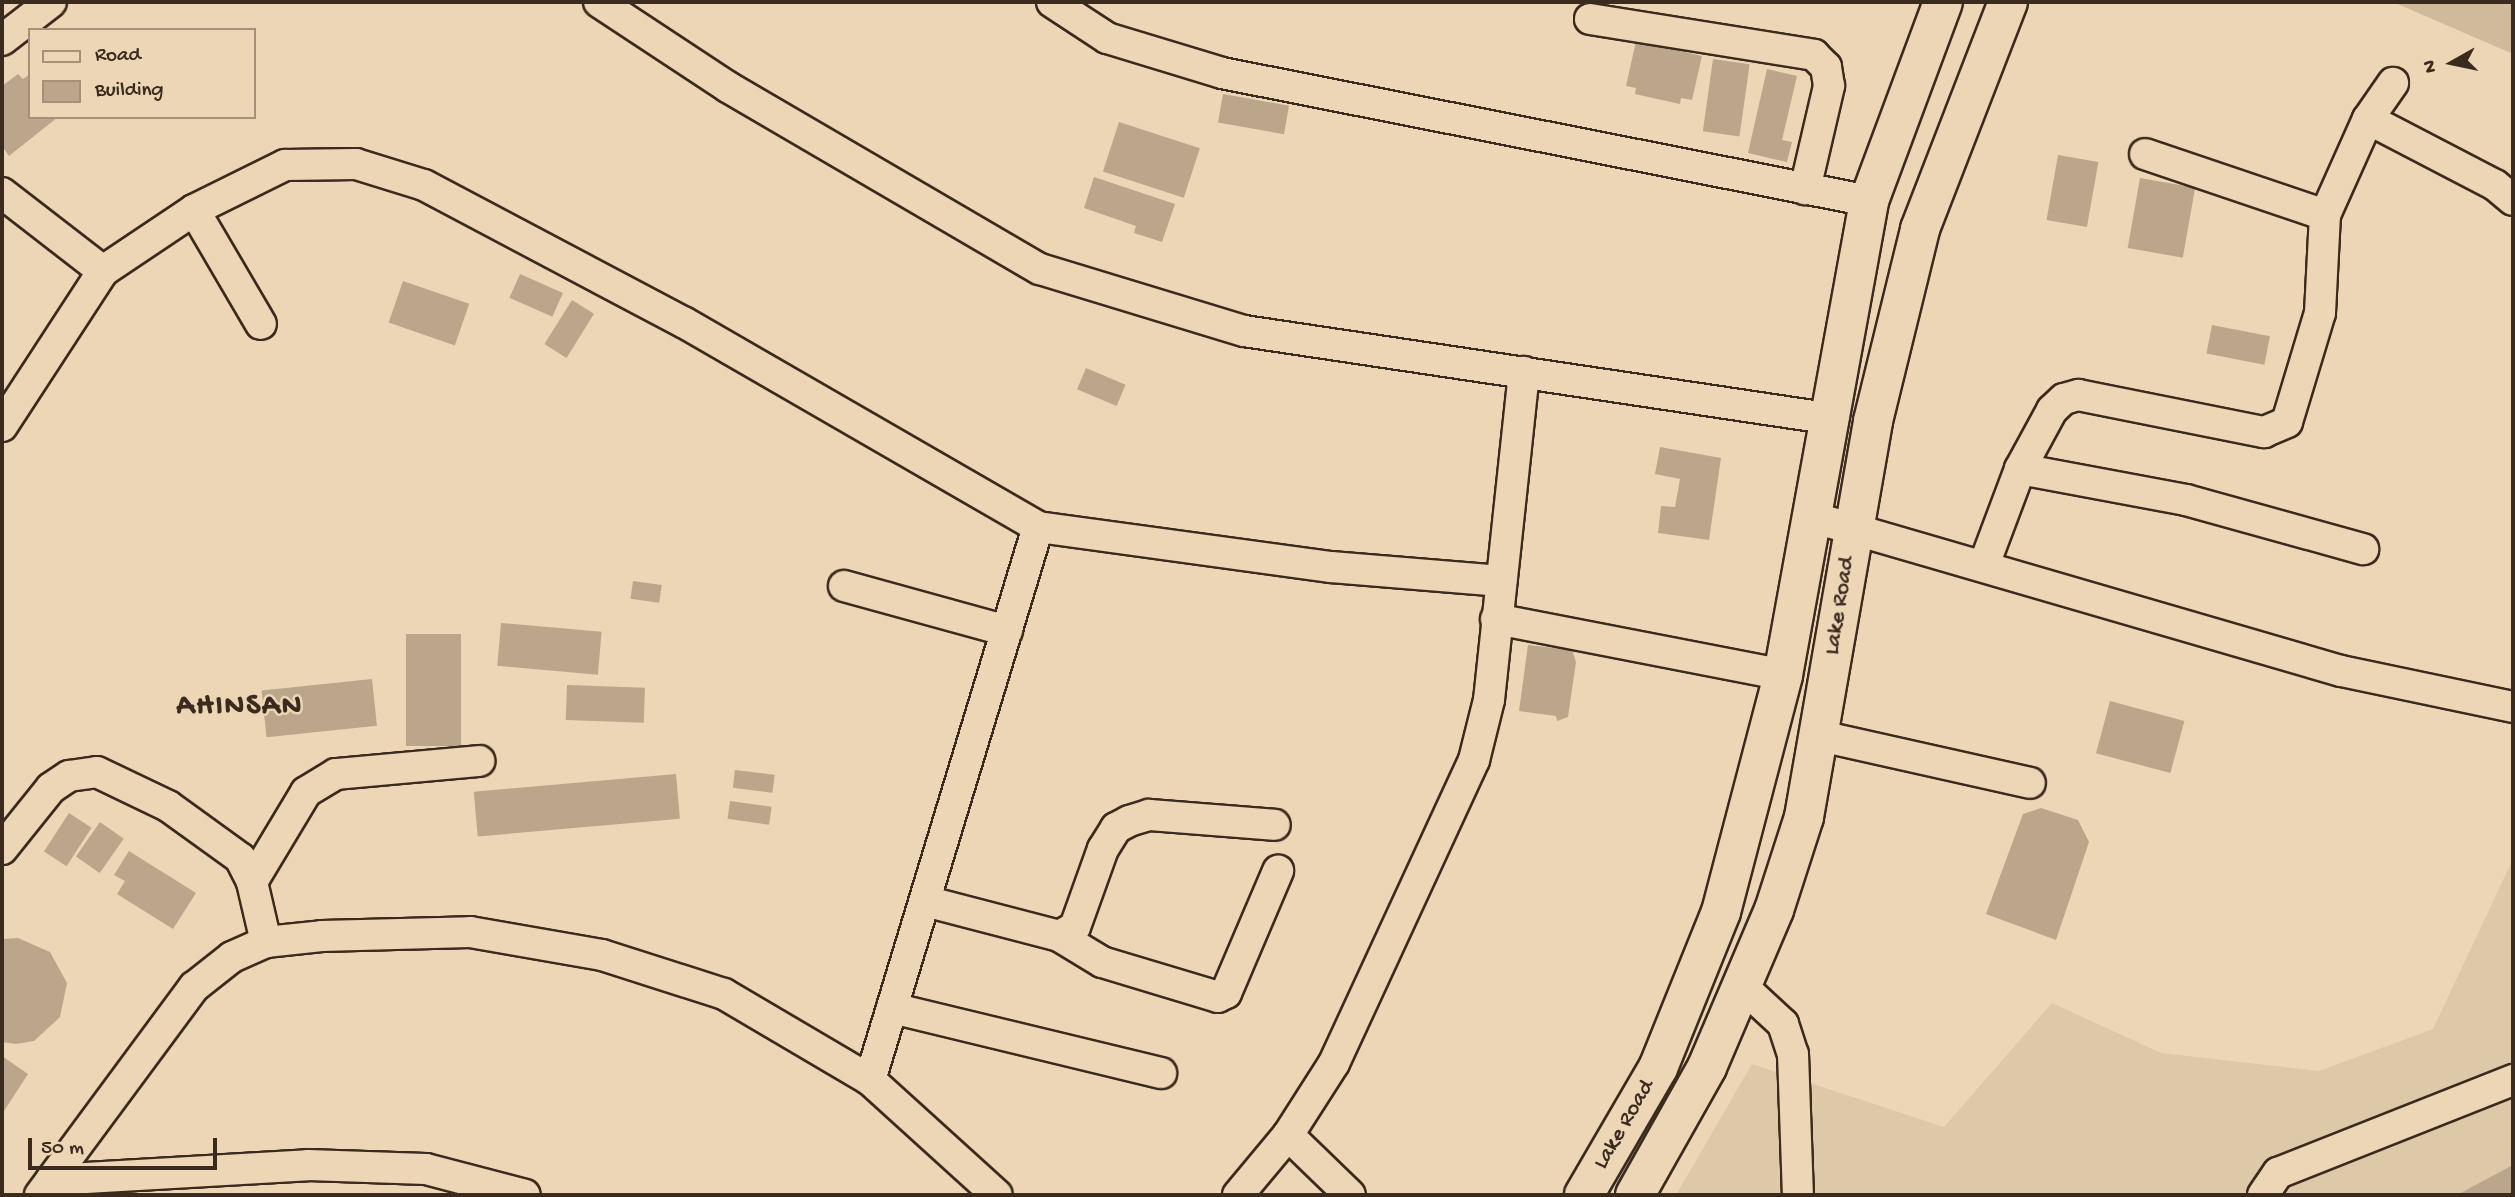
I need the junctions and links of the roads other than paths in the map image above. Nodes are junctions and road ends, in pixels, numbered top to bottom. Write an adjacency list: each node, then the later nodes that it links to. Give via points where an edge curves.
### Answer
1 (51, 2): 7 (street)
2 (599, 2): 19 (street, via 728,87 1040,269 1244,331)
3 (1052, 2): 11 (street, via 1107,38 1222,73)
4 (1943, 2): 14 (main road, Lake Road)
5 (2008, 2): 25 (main road, Lake Road, via 1920,229 1873,421)
6 (1590, 19): 11 (street, via 1814,55 1826,67 1829,86)
7 (2, 40)
8 (2393, 83): 9 (street)
9 (2368, 119): 13 (street); 16 (street)
10 (2145, 154): 16 (street)
11 (1805, 189): 14 (street)
12 (2, 193): 17 (street)
13 (2513, 200)
14 (1869, 201): 20 (main road, Lake Road)
15 (194, 210): 17 (street); 18 (street); 24 (street, via 285,165 356,164 424,185 685,323)
16 (2325, 215): 22 (street, via 2320,313 2287,422 2264,432 2078,395 2052,410)
17 (103, 271): 21 (street)
18 (261, 324)
19 (1524, 372): 20 (street); 28 (street)
20 (1833, 419): 23 (main road, Lake Road)
21 (2, 426)
22 (2020, 469): 26 (street, via 2186,500); 27 (street)
23 (1815, 518): 25 (street); 32 (main road, Lake Road)
24 (1038, 527): 28 (street, via 1331,567); 31 (street)
25 (1854, 529): 27 (street); 34 (main road, Lake Road)
26 (2363, 549)
27 (1984, 565): 33 (street, via 2341,671)
28 (1501, 582): 30 (street)
29 (844, 586): 31 (street)
30 (1496, 619): 32 (street); 49 (street, via 1489,700 1474,760 1334,1063)
31 (1006, 631): 41 (street)
32 (1783, 675): 55 (main road, Lake Road, via 1721,912 1658,1068)
33 (2513, 707)
34 (1820, 736): 36 (street); 44 (main road, Lake Road, via 1804,817 1774,910)
35 (479, 761): 40 (street, via 336,774 306,792)
36 (2030, 783)
37 (1275, 825): 42 (street, via 1149,815 1115,828 1075,927)
38 (2, 849): 40 (street, via 51,788 69,776 97,772 168,806 240,858)
39 (1278, 871): 42 (street, via 1226,993 1218,997 1102,962)
40 (252, 882): 43 (street)
41 (925, 901): 42 (street); 45 (street)
42 (1059, 936)
43 (266, 942): 47 (street, via 470,932 602,955 724,994); 50 (street, via 232,957 194,988)
44 (1742, 986): 56 (main road, Lake Road, via 1707,1067); 57 (street, via 1783,1024 1793,1054)
45 (892, 1008): 46 (street); 47 (street)
46 (1161, 1073)
47 (870, 1080): 52 (street)
48 (2513, 1080): 58 (street, via 2278,1174)
49 (1288, 1135): 53 (street); 54 (street)
50 (45, 1188): 51 (street, via 308,1165 426,1168)
51 (521, 1195)
52 (997, 1195)
53 (1238, 1195)
54 (1350, 1195)
55 (1584, 1195)
56 (1635, 1195)
57 (1798, 1195)
58 (2263, 1195)

